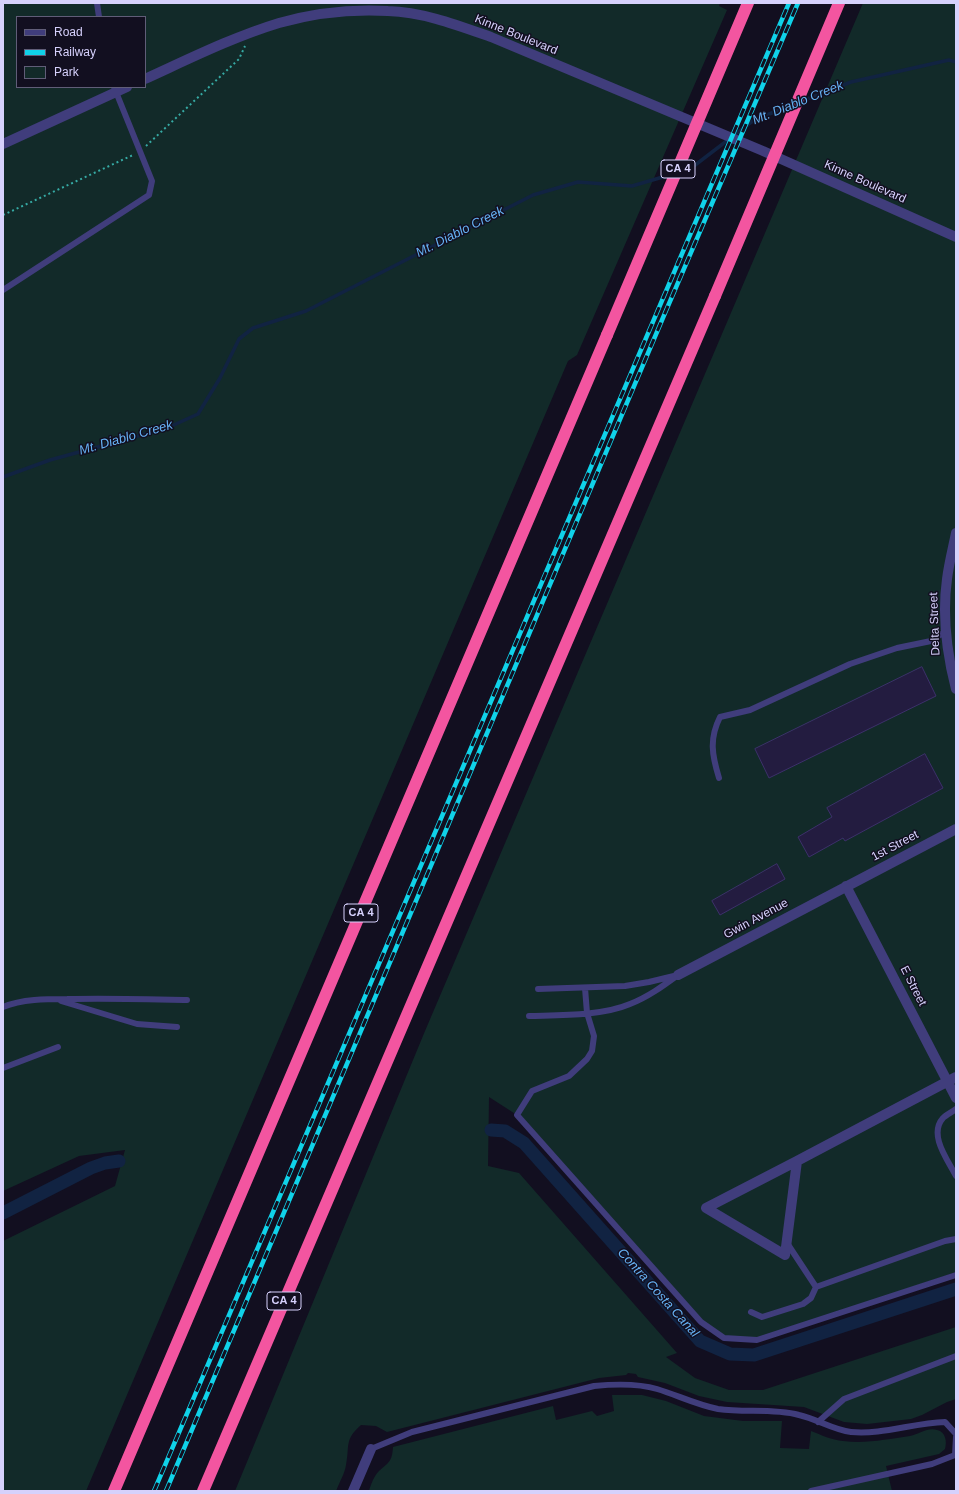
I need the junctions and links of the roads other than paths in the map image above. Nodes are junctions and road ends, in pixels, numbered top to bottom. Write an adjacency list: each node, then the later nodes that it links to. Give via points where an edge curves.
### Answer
1 (96, 3): 4 (lane)
2 (748, 3): 43 (highway, CA 4, bridge)
3 (839, 3): 38 (highway, CA 4, bridge)
4 (99, 16)
5 (146, 79): 8 (street, Kinne Boulevard, via 226,42 280,23 334,13 389,11 418,15 491,37 763,151)
6 (115, 90): 7 (street); 9 (lane, via 152,181 149,195)
7 (3, 144)
8 (956, 237)
9 (3, 290)
10 (956, 533): 11 (street, Delta Street, via 947,579)
11 (946, 631): 12 (street, Delta Street); 13 (lane, via 931,641 897,648 850,664 750,710 720,717 712,741 713,758)
12 (956, 689)
13 (719, 778)
14 (956, 829): 15 (street, 1st Street)
15 (846, 886): 16 (street, Gwin Avenue); 27 (street, E Street)
16 (678, 975): 17 (lane, via 625,986); 22 (lane, via 629,1005)
17 (585, 988): 18 (lane); 22 (lane)
18 (538, 989)
19 (53, 999): 20 (lane); 21 (lane, via 31,1000); 24 (lane, via 137,1024)
20 (186, 1000)
21 (3, 1007)
22 (587, 1013): 23 (lane); 34 (lane, via 594,1036 592,1051 587,1059 568,1076 532,1091 517,1115 701,1322 724,1338 757,1340)
23 (529, 1016)
24 (177, 1027)
25 (58, 1047): 26 (lane)
26 (3, 1068)
27 (952, 1080): 28 (street, E Street); 30 (street)
28 (956, 1098)
29 (956, 1109): 31 (lane, via 943,1118 938,1127 937,1140)
30 (797, 1161): 33 (street); 33 (street, via 706,1208 785,1255)
31 (956, 1176)
32 (956, 1239): 35 (lane)
33 (787, 1242): 35 (lane)
34 (956, 1276)
35 (816, 1287): 36 (lane, via 811,1298 803,1304 762,1317)
36 (751, 1312)
37 (956, 1356): 39 (lane, via 844,1399)
38 (233, 1421): 44 (highway, CA 4); 45 (highway)
39 (818, 1422): 40 (lane, via 835,1428 868,1432 944,1422); 42 (lane, via 782,1412 717,1409 655,1388 635,1384 614,1384 594,1386 412,1432)
40 (956, 1434)
41 (956, 1437): 47 (lane, via 955,1454 932,1464)
42 (371, 1448): 46 (street)
43 (114, 1491)
44 (203, 1491)
45 (208, 1491)
46 (353, 1491)
47 (811, 1491)

